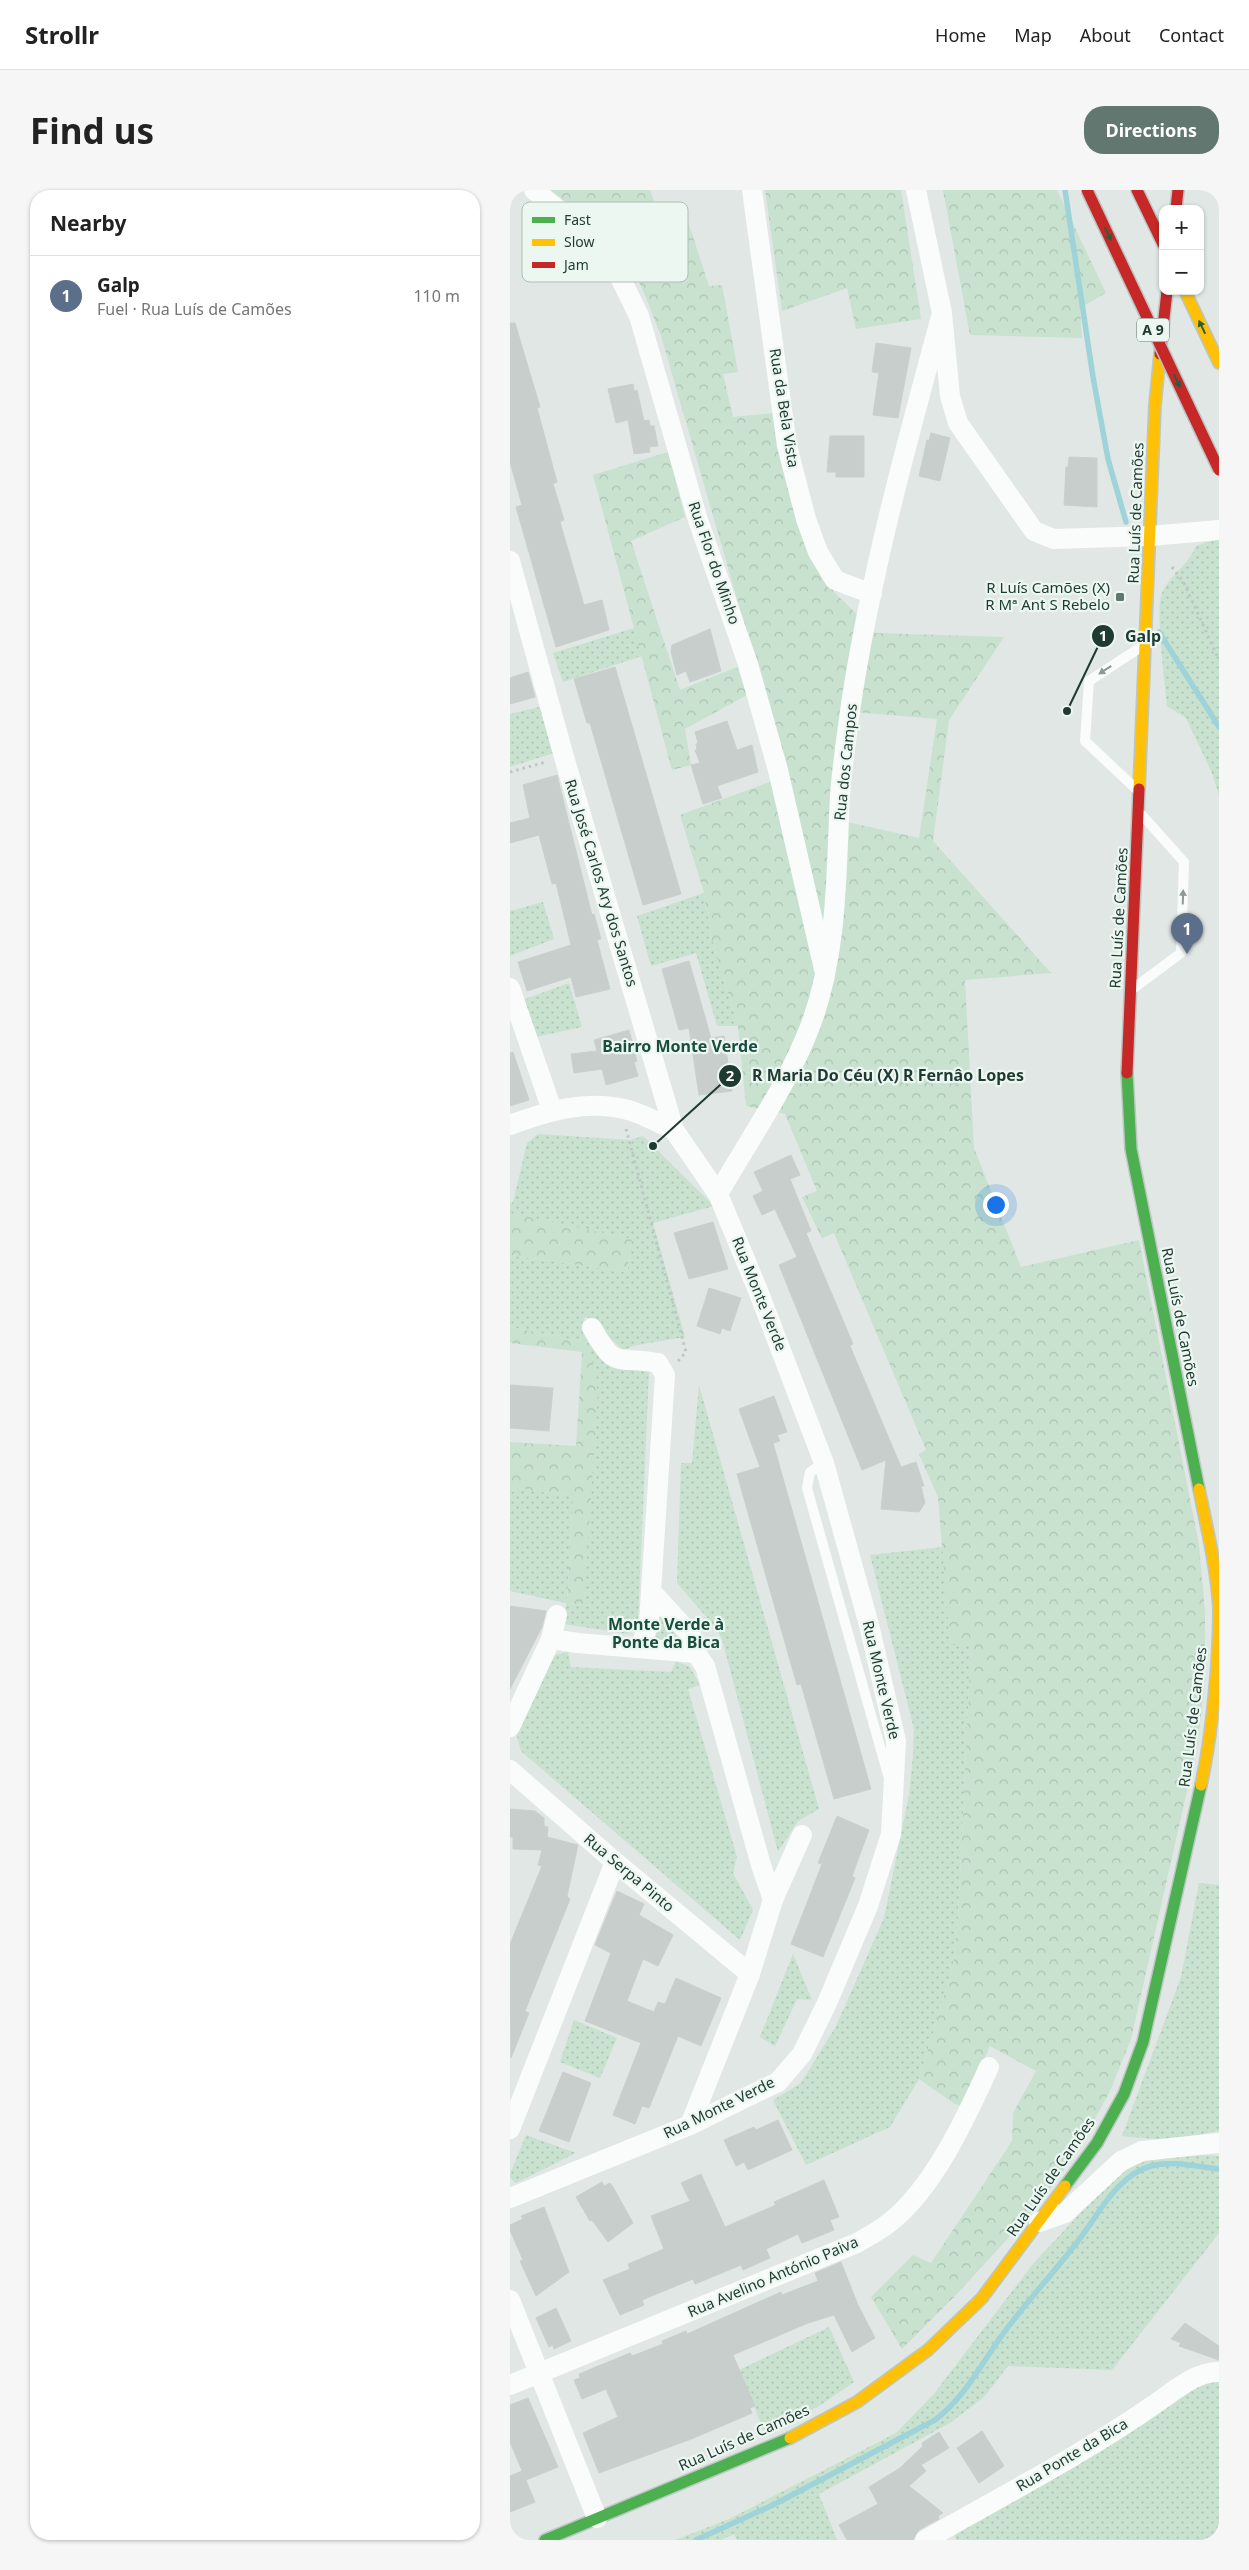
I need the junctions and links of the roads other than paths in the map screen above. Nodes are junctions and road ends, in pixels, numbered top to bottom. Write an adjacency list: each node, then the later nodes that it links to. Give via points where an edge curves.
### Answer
1 (534, 190): 7 (street, Rua Flor do Minho)
2 (752, 190): 19 (street, Rua da Bela Vista, via 787,446 806,519 818,552 835,580)
3 (916, 190): 13 (street)
4 (1087, 190): 15 (main road, A 9, one-way to 15, bridge)
5 (1137, 190): 9 (main road)
6 (1178, 190): 8 (main road)
7 (549, 202)
8 (1176, 205)
9 (1159, 236)
10 (622, 282): 23 (street, Rua Flor do Minho, via 639,316 697,517 748,664 778,770)
11 (1167, 295): 17 (main road, Rua Luís de Camões, via 1155,406)
12 (1187, 295): 14 (main road, one-way to 12)
13 (942, 313): 17 (street, via 950,396 958,423 1034,531 1054,539); 19 (street, Rua dos Campos, via 904,454)
14 (1219, 363)
15 (1219, 470)
16 (1219, 530): 17 (street)
17 (1150, 536): 20 (main road, Rua Luís de Camões)
18 (510, 561): 28 (street, Rua José Carlos Ary dos Santos)
19 (872, 594): 23 (street, Rua dos Campos, via 840,793 834,933)
20 (1146, 644): 21 (main road, Rua Luís de Camões); 21 (lane, one-way to 21, via 1089,681 1085,741)
21 (1139, 792): 22 (main road, Rua Luís de Camões)
22 (1139, 811): 25 (main road, Rua Luís de Camões); 25 (lane, one-way to 22, via 1181,953 1184,862)
23 (825, 972): 29 (street, Rua dos Campos, via 811,1023 785,1083)
24 (510, 988): 26 (street)
25 (1131, 990): 47 (main road, Rua Luís de Camões, via 1127,1071 1131,1148 1212,1552 1219,1610 1217,1672 1203,1775 1143,2042 1124,2094 1097,2143)
26 (552, 1110): 27 (street); 28 (street, via 600,1105 621,1109)
27 (510, 1125)
28 (674, 1130): 29 (street, Rua José Carlos Ary dos Santos)
29 (718, 1194): 43 (street, Rua Monte Verde, via 824,1463 869,1625 896,1741 891,1834 868,1906 802,2054 778,2082)
30 (592, 1328): 31 (street, via 605,1352 612,1357 620,1361 658,1363 665,1375)
31 (651, 1591): 34 (street, via 649,1623); 35 (street, via 691,1635)
32 (557, 1616): 33 (street)
33 (551, 1639): 34 (street); 36 (street)
34 (640, 1648): 35 (street)
35 (696, 1653): 40 (street, via 705,1666)
36 (510, 1727)
37 (510, 1770): 39 (street, Rua Serpa Pinto)
38 (802, 1836): 40 (street)
39 (615, 1862): 41 (street, Rua Serpa Pinto); 44 (street)
40 (773, 1900): 41 (street)
41 (750, 1974): 43 (street)
42 (989, 2068): 50 (street, Rua Avelino António Paiva, via 926,2186 889,2223 856,2244)
43 (690, 2124): 46 (street, Rua Monte Verde)
44 (510, 2129)
45 (1219, 2143): 47 (street, via 1142,2151 1121,2161 1065,2213)
46 (510, 2198)
47 (1039, 2222): 52 (main road, Rua Luís de Camões, via 982,2298 928,2350 857,2402 788,2438)
48 (510, 2300): 50 (street)
49 (1219, 2372): 54 (street, Rua Ponte da Bica, via 1186,2383 1106,2438)
50 (538, 2374): 51 (street, Rua Avelino António Paiva); 52 (street)
51 (510, 2385)
52 (597, 2518): 53 (main road, Rua Luís de Camões)
53 (545, 2540)
54 (925, 2540)

